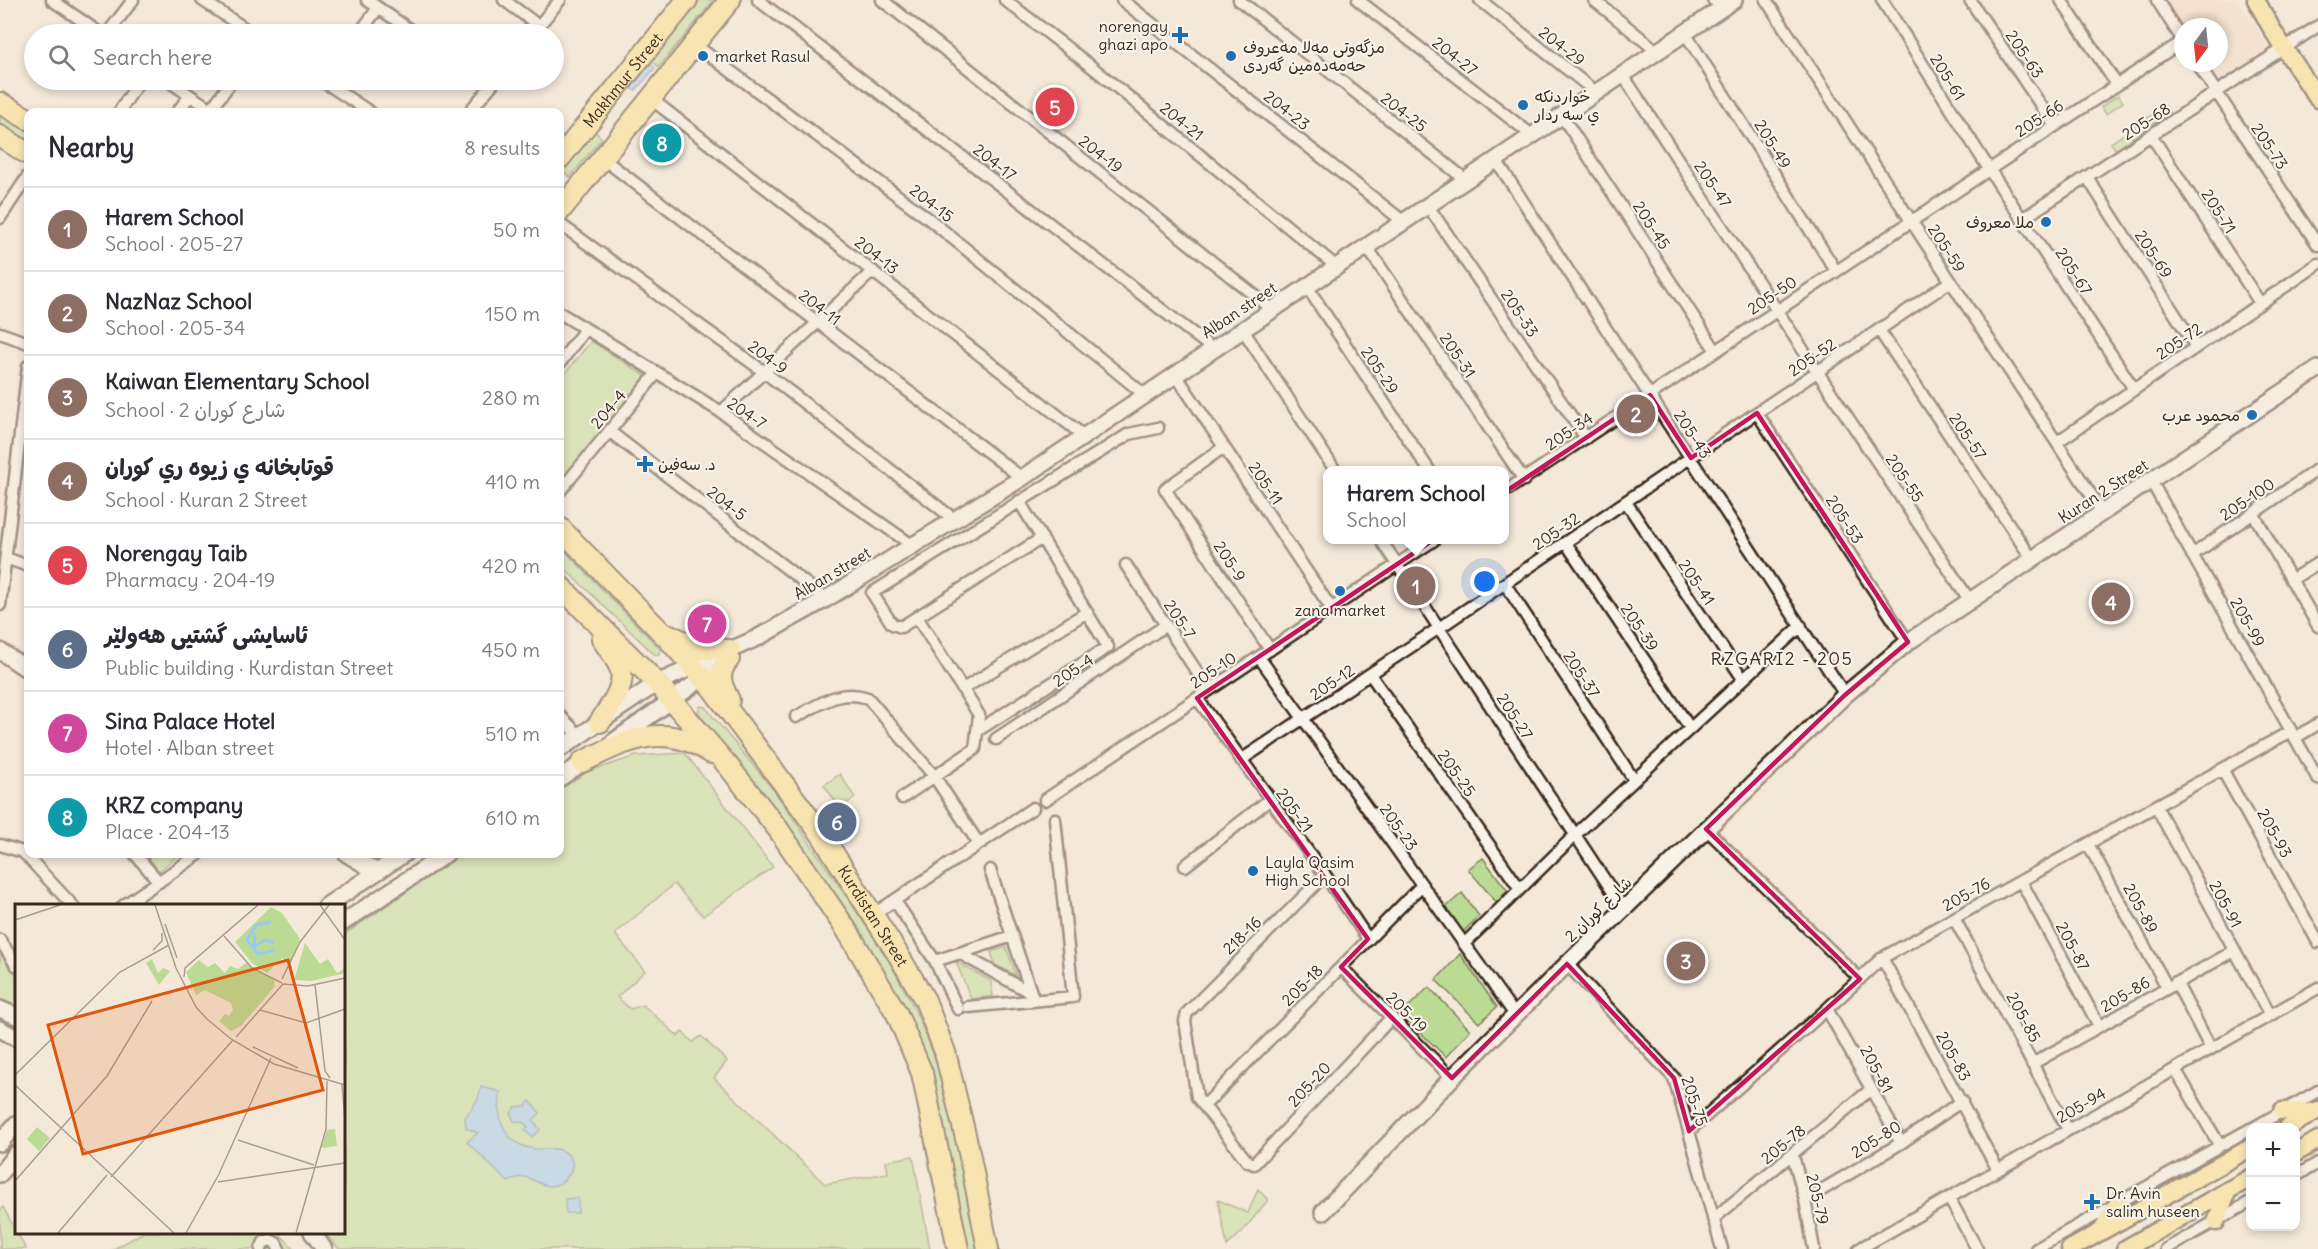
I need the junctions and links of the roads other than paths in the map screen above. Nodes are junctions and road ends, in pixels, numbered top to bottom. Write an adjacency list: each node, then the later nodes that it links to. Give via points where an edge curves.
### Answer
1 (52, 0): 26 (street)
2 (133, 0): 27 (street)
3 (202, 0): 28 (street)
4 (367, 0): 25 (street)
5 (504, 0): 31 (street)
6 (560, 0): 32 (street)
7 (687, 0): 67 (highway, Makhmur Street)
8 (730, 0): 36 (highway, Makhmur Street)
9 (758, 0): 102 (street, 204-17)
10 (882, 0): 93 (street, 204-19)
11 (1005, 0): 86 (street, 204-21)
12 (1122, 0): 81 (street, 204-23)
13 (1239, 0): 72 (street, 204-25)
14 (1358, 0): 65 (street, 204-27)
15 (1480, 0): 48 (street, 204-29)
16 (1594, 0): 39 (street)
17 (1766, 0): 80 (street, 205-59)
18 (1882, 0): 70 (street, 205-61)
19 (1970, 0): 62 (street, 205-63)
20 (2061, 0): 42 (street)
21 (2157, 0): 34 (street)
22 (2256, 0): 38 (main road)
23 (2266, 0): 38 (main road)
24 (1723, 2): 35 (street, Alban street)
25 (378, 8): 29 (street); 30 (street)
26 (87, 24)
27 (115, 24)
28 (238, 24)
29 (366, 24)
30 (401, 24)
31 (530, 24)
32 (541, 24)
33 (2318, 26): 38 (street, 205-68)
34 (2174, 27)
35 (1685, 33): 39 (street, Alban street); 87 (street, 205-49)
36 (694, 44): 51 (highway, Makhmur Street); 111 (street, 204-15, via 929,219)
37 (2174, 47): 42 (street, 205-66)
38 (2285, 48): 49 (street, 205-68); 52 (main road)
39 (1658, 52): 41 (street, Alban street)
40 (2203, 72): 49 (street, 205-73)
41 (1623, 75): 48 (street, Alban street); 92 (street, 205-47)
42 (2117, 85): 62 (street, 205-66)
43 (133, 90): 54 (street)
44 (181, 90): 50 (street)
45 (227, 90): 57 (street)
46 (338, 90): 58 (street)
47 (487, 90): 59 (street)
48 (1597, 93): 60 (street, Alban street)
49 (2217, 93): 63 (street, 205-68); 83 (street, 205-73)
50 (190, 96): 55 (street); 56 (street)
51 (650, 99): 68 (highway, Makhmur Street); 88 (street, 204-13)
52 (2318, 99)
53 (0, 103): 61 (highway)
54 (122, 108)
55 (180, 108)
56 (208, 108)
57 (215, 108)
58 (364, 108)
59 (472, 108)
60 (1562, 116): 65 (street, Alban street); 103 (street, 205-45)
61 (24, 117)
62 (2055, 126): 70 (street, 205-66)
63 (2151, 135): 71 (street, 205-68); 91 (street, 205-71)
64 (0, 136): 66 (highway)
65 (1533, 136): 69 (street, Alban street)
66 (24, 151)
67 (564, 153)
68 (602, 158): 74 (highway, Makhmur Street); 95 (street, 204-11)
69 (1496, 160): 72 (street, Alban street); 112 (street, 205-43)
70 (1989, 169): 79 (street, 205-67); 80 (street, 205-66)
71 (2087, 177): 79 (street, 205-68); 101 (street, 205-69)
72 (1466, 180): 77 (street, Alban street)
73 (24, 182): 78 (street)
74 (582, 183): 75 (highway, via 571,191); 76 (highway, Makhmur Street)
75 (564, 190)
76 (564, 206)
77 (1428, 206): 81 (street, Alban street); 119 (street, 205-33)
78 (0, 218)
79 (2022, 219): 110 (street, 205-67)
80 (1911, 221): 87 (street, 205-50); 89 (street, 205-59)
81 (1404, 222): 84 (street, Alban street)
82 (564, 227): 106 (street, 204-9)
83 (2318, 246)
84 (1367, 247): 86 (street, Alban street); 127 (street, 205-31)
85 (2318, 264): 91 (street, 205-72)
86 (1337, 267): 90 (street, Alban street)
87 (1836, 270): 92 (street, 205-50)
88 (873, 271): 95 (street); 118 (street, 204-13)
89 (1951, 281): 98 (street, 205-52); 120 (street, 205-59)
90 (1307, 287): 93 (street, Alban street); 124 (street, 205-29)
91 (2260, 303): 101 (street, 205-72)
92 (1778, 309): 103 (street, 205-50); 107 (street, 205-47)
93 (1273, 310): 97 (street, Alban street)
94 (564, 316): 96 (street, 204-7)
95 (816, 323): 106 (street); 126 (street, 204-11)
96 (585, 329): 104 (street); 108 (street, 204-7)
97 (1243, 330): 102 (street, Alban street); 123 (street)
98 (1879, 330): 107 (street, 205-52); 144 (street, 205-57)
99 (0, 333): 100 (street)
100 (24, 342)
101 (2196, 347): 110 (street, 205-72)
102 (1213, 349): 109 (street, Alban street)
103 (1716, 351): 112 (street, 205-50)
104 (564, 358)
105 (2318, 369): 128 (street, Kuran 2 Street)
106 (763, 371): 114 (street); 135 (street, 204-9)
107 (1816, 372): 115 (street, 205-52); 153 (street, 205-55)
108 (657, 373): 114 (street, 204-7); 117 (street, 204-4)
109 (1176, 375): 111 (street, Alban street); 121 (street, 205-11)
110 (2134, 389): 120 (street, 205-72)
111 (1145, 395): 118 (street, Alban street)
112 (1650, 395): 119 (street, 205-34); 122 (street, 205-43)
113 (24, 401): 143 (street)
114 (721, 412): 141 (street, 204-7)
115 (1757, 413): 122 (street, 205-52); 164 (street, 205-53)
116 (1158, 428): 131 (street, via 1129,434)
117 (609, 431): 129 (street, 204-4); 152 (street, 204-5)
118 (1084, 436): 126 (street, Alban street)
119 (1586, 438): 127 (street, 205-34)
120 (2056, 442): 133 (street, 205-59)
121 (1224, 447): 155 (street, 205-11); 165 (street, 205-9, via 1165,489)
122 (1691, 458): 132 (street, 205-32); 161 (street, 205-43)
123 (1332, 466)
124 (1426, 466)
125 (2318, 469): 134 (street, 205-100)
126 (1022, 478): 135 (street, Alban street)
127 (1524, 480): 130 (street, 205-34)
128 (2151, 481): 133 (street, Kuran 2 Street); 142 (street, 205-99)
129 (564, 486)
130 (1509, 489)
131 (1019, 501): 137 (street); 159 (street, via 872,593 892,624 901,627)
132 (1626, 502): 138 (street, 205-32); 172 (street, 205-41)
133 (2103, 513): 144 (street, Kuran 2 Street)
134 (2253, 513): 142 (street, 205-100); 149 (street)
135 (954, 520): 141 (street, Alban street)
136 (564, 532): 158 (highway, Kurdistan Street)
137 (1042, 538): 157 (street); 159 (street)
138 (1566, 543): 150 (street, 205-32); 184 (street, 205-39)
139 (1384, 544): 146 (street, 205-27)
140 (1428, 544): 146 (street)
141 (912, 545): 152 (street, Alban street)
142 (2192, 555): 187 (street, 205-99)
143 (6, 558): 147 (street); 154 (street)
144 (2032, 559): 153 (street, Kuran 2 Street)
145 (2318, 563): 149 (street)
146 (1397, 564): 155 (street, 205-10); 163 (street, 205-27)
147 (24, 565)
148 (1126, 565): 160 (street, 205-7)
149 (2292, 580): 162 (street)
150 (1505, 584): 163 (street, 205-32); 198 (street, 205-37)
151 (564, 590): 156 (highway, Kurdistan Street)
152 (826, 599): 167 (street, Alban street)
153 (1970, 601): 164 (street, Kuran 2 Street)
154 (0, 605)
155 (1331, 608): 165 (street, 205-10)
156 (584, 611): 173 (highway, Kurdistan Street); 182 (highway, via 622,675)
157 (1087, 612): 174 (street); 186 (street, via 1108,647)
158 (645, 616): 167 (highway, via 692,647); 170 (highway, Kurdistan Street)
159 (917, 617): 174 (street)
160 (1166, 625): 175 (street, 205-7); 189 (street, 205-4)
161 (1801, 626): 172 (street); 176 (street, 205-43)
162 (2318, 626)
163 (1439, 628): 171 (street, 205-12); 206 (street, 205-27)
164 (1908, 642): 176 (street, شارع كوران 2)
165 (1270, 650): 168 (street, 205-10)
166 (0, 651): 169 (street)
167 (730, 655): 170 (street, Alban street); 185 (highway, via 720,683)
168 (1259, 657): 175 (street, 205-10); 180 (street, 205-23)
169 (24, 667)
170 (698, 672): 173 (street, Alban street); 178 (street, Alban street); 185 (highway, Kurdistan Street)
171 (1370, 674): 180 (street, 205-12); 224 (street, 205-25)
172 (1743, 679): 184 (street)
173 (657, 684): 178 (highway, Kurdistan Street); 182 (street, Alban street)
174 (963, 689): 186 (street, via 979,715)
175 (1209, 690): 177 (street, 205-10)
176 (1845, 695): 205 (street, شارع كوران 2)
177 (1197, 698): 191 (street, 205-21); 200 (street, 205-10)
178 (673, 701): 192 (street, Alban street); 193 (highway, Kurdistan Street)
179 (796, 717): 196 (street, via 838,695 868,698)
180 (1303, 718): 191 (street, 205-12); 223 (street, 205-23)
181 (564, 720): 188 (street)
182 (600, 722): 188 (street, Alban street)
183 (2318, 724): 187 (street, 205-76)
184 (1690, 728): 198 (street)
185 (744, 729): 230 (highway, Kurdistan Street)
186 (977, 731): 196 (street, via 975,749)
187 (2293, 734): 194 (street, 205-76); 197 (street, 205-99)
188 (580, 736): 190 (street, Alban street)
189 (996, 739)
190 (564, 746)
191 (1241, 760): 201 (street, 205-21)
192 (582, 762): 193 (highway, via 632,740 663,735 696,742); 195 (street, Alban street)
193 (729, 767): 300 (highway, Kurdistan Street, via 778,829 848,932 897,1014 922,1073)
194 (2222, 769): 202 (street, 205-76); 236 (street, 205-93)
195 (564, 775)
196 (934, 776): 199 (street); 207 (street)
197 (2318, 779)
198 (1634, 780): 206 (street)
199 (902, 798)
200 (1045, 800)
201 (1269, 800): 217 (street); 220 (street, 205-21)
202 (2156, 806): 208 (street, 205-76); 238 (street, 205-91)
203 (1033, 808): 207 (street)
204 (1055, 819): 248 (street, via 1072,997)
205 (1706, 829): 229 (street, شارع كوران 2); 245 (street)
206 (1575, 835): 224 (street); 229 (street, 205-27)
207 (979, 844): 225 (street)
208 (2088, 844): 221 (street, 205-76); 246 (street, 205-89)
209 (0, 845): 210 (street)
210 (24, 849)
211 (33, 858): 226 (street)
212 (138, 858): 222 (street)
213 (190, 858): 222 (street)
214 (354, 858): 219 (street)
215 (398, 858): 219 (street)
216 (440, 858): 232 (street)
217 (1185, 866)
218 (990, 870): 233 (street)
219 (377, 872): 228 (street)
220 (1325, 875): 234 (street, 205-21); 265 (street, 218-16, via 1187,1013 1197,1097)
221 (2021, 881): 231 (street, 205-76); 255 (street, 205-87)
222 (159, 882): 227 (street)
223 (1422, 885): 234 (street, 205-18); 237 (street, 205-23)
224 (1520, 889): 237 (street)
225 (895, 901): 230 (street); 241 (street)
226 (70, 904)
227 (126, 904)
228 (329, 904)
229 (1624, 909): 243 (street, شارع كوران 2)
230 (874, 914): 301 (highway, Kurdistan Street, via 925,1000 945,1052)
231 (1954, 918): 240 (street, 205-76); 259 (street, 205-85)
232 (345, 921)
233 (1012, 936): 239 (street); 248 (street)
234 (1368, 939): 244 (street, 205-18)
235 (0, 940): 242 (street)
236 (2318, 942)
237 (1464, 945): 251 (street, 205-23)
238 (2234, 951): 246 (street, 205-86); 252 (street, 205-91)
239 (959, 953): 241 (street); 248 (street)
240 (1882, 958): 245 (street, 205-76); 264 (street, 205-83)
241 (935, 961): 248 (street, via 963,1008)
242 (15, 963)
243 (1567, 964): 251 (street, شارع كوران 2); 270 (street, 205-75, via 1674,1078)
244 (1341, 967): 254 (street, 205-19); 265 (street, 205-18)
245 (1860, 979): 250 (street, 205-76)
246 (2171, 985): 255 (street, 205-86); 258 (street, 205-89)
247 (2318, 988): 252 (street, 205-94)
248 (1032, 997)
249 (0, 1009): 253 (street)
250 (1827, 1009): 262 (street, 205-81); 270 (street, 205-76)
251 (1515, 1015): 261 (street, شارع كوران 2)
252 (2270, 1015): 258 (street, 205-94)
253 (15, 1016)
254 (1392, 1017): 261 (street, 205-19); 265 (street, 205-20, via 1257,1163 1247,1161)
255 (2099, 1026): 259 (street, 205-86)
256 (0, 1029): 257 (street)
257 (15, 1037)
258 (2211, 1049): 260 (street, 205-94)
259 (2032, 1064): 269 (street, 205-85)
260 (2175, 1069): 269 (street, 205-94); 275 (street)
261 (1452, 1078): 290 (street, شارع كوران 2)
262 (1870, 1090): 274 (street, 205-81); 279 (street, 205-78)
263 (2318, 1091): 267 (street)
264 (1962, 1101): 274 (street, 205-80); 281 (street, 205-83)
265 (1204, 1106)
266 (2316, 1111): 267 (main road)
267 (2284, 1120)
268 (15, 1124): 273 (street)
269 (2068, 1130): 281 (street, 205-94)
270 (1689, 1131): 291 (street, 205-75)
271 (2246, 1131): 275 (street)
272 (2318, 1140): 277 (main road)
273 (0, 1143)
274 (1901, 1143): 287 (street, 205-80)
275 (2220, 1146): 288 (street)
276 (2246, 1150): 293 (main road)
277 (2300, 1150)
278 (15, 1155): 283 (street)
279 (1793, 1155): 287 (street, 205-79); 291 (street, 205-78)
280 (2318, 1163): 282 (street)
281 (1998, 1170): 286 (street, 205-94)
282 (2300, 1173)
283 (0, 1174)
284 (2246, 1180): 285 (main road)
285 (2228, 1190): 292 (main road); 308 (main road)
286 (1949, 1198): 304 (street, 205-94); 305 (street)
287 (1805, 1200): 303 (street, 205-79)
288 (2119, 1201): 293 (main road); 306 (street)
289 (2246, 1204): 292 (street)
290 (1323, 1212)
291 (1713, 1219): 302 (street, 205-75)
292 (2216, 1222): 309 (street)
293 (2103, 1231): 307 (main road)
294 (313, 1234): 298 (street)
295 (325, 1234): 299 (street)
296 (261, 1249): 297 (street, via 270,1240)
297 (279, 1249)
298 (324, 1249)
299 (337, 1249)
300 (958, 1249)
301 (988, 1249)
302 (1722, 1249)
303 (1814, 1249)
304 (1859, 1249)
305 (1977, 1249)
306 (2036, 1249)
307 (2070, 1249)
308 (2125, 1249)
309 (2168, 1249)

